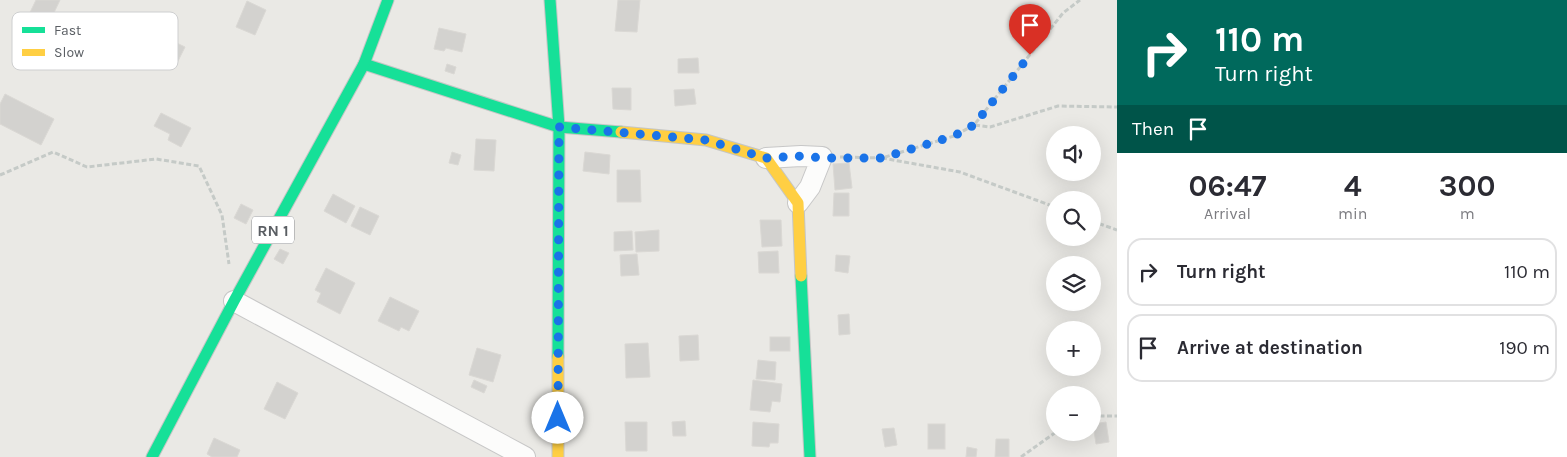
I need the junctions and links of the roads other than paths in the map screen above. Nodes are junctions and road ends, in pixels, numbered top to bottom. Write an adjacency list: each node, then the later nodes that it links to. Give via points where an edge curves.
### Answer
1 (388, 0): 3 (street, RN 1)
2 (550, 0): 4 (street)
3 (364, 64): 4 (street); 7 (street, RN 1)
4 (559, 127): 5 (street, via 706,140); 10 (street)
5 (766, 158): 6 (street); 6 (street, via 822,158 810,187)
6 (798, 203): 11 (street)
7 (234, 301): 8 (street, RN 1); 9 (street)
8 (152, 457)
9 (525, 457)
10 (558, 457)
11 (810, 457)

